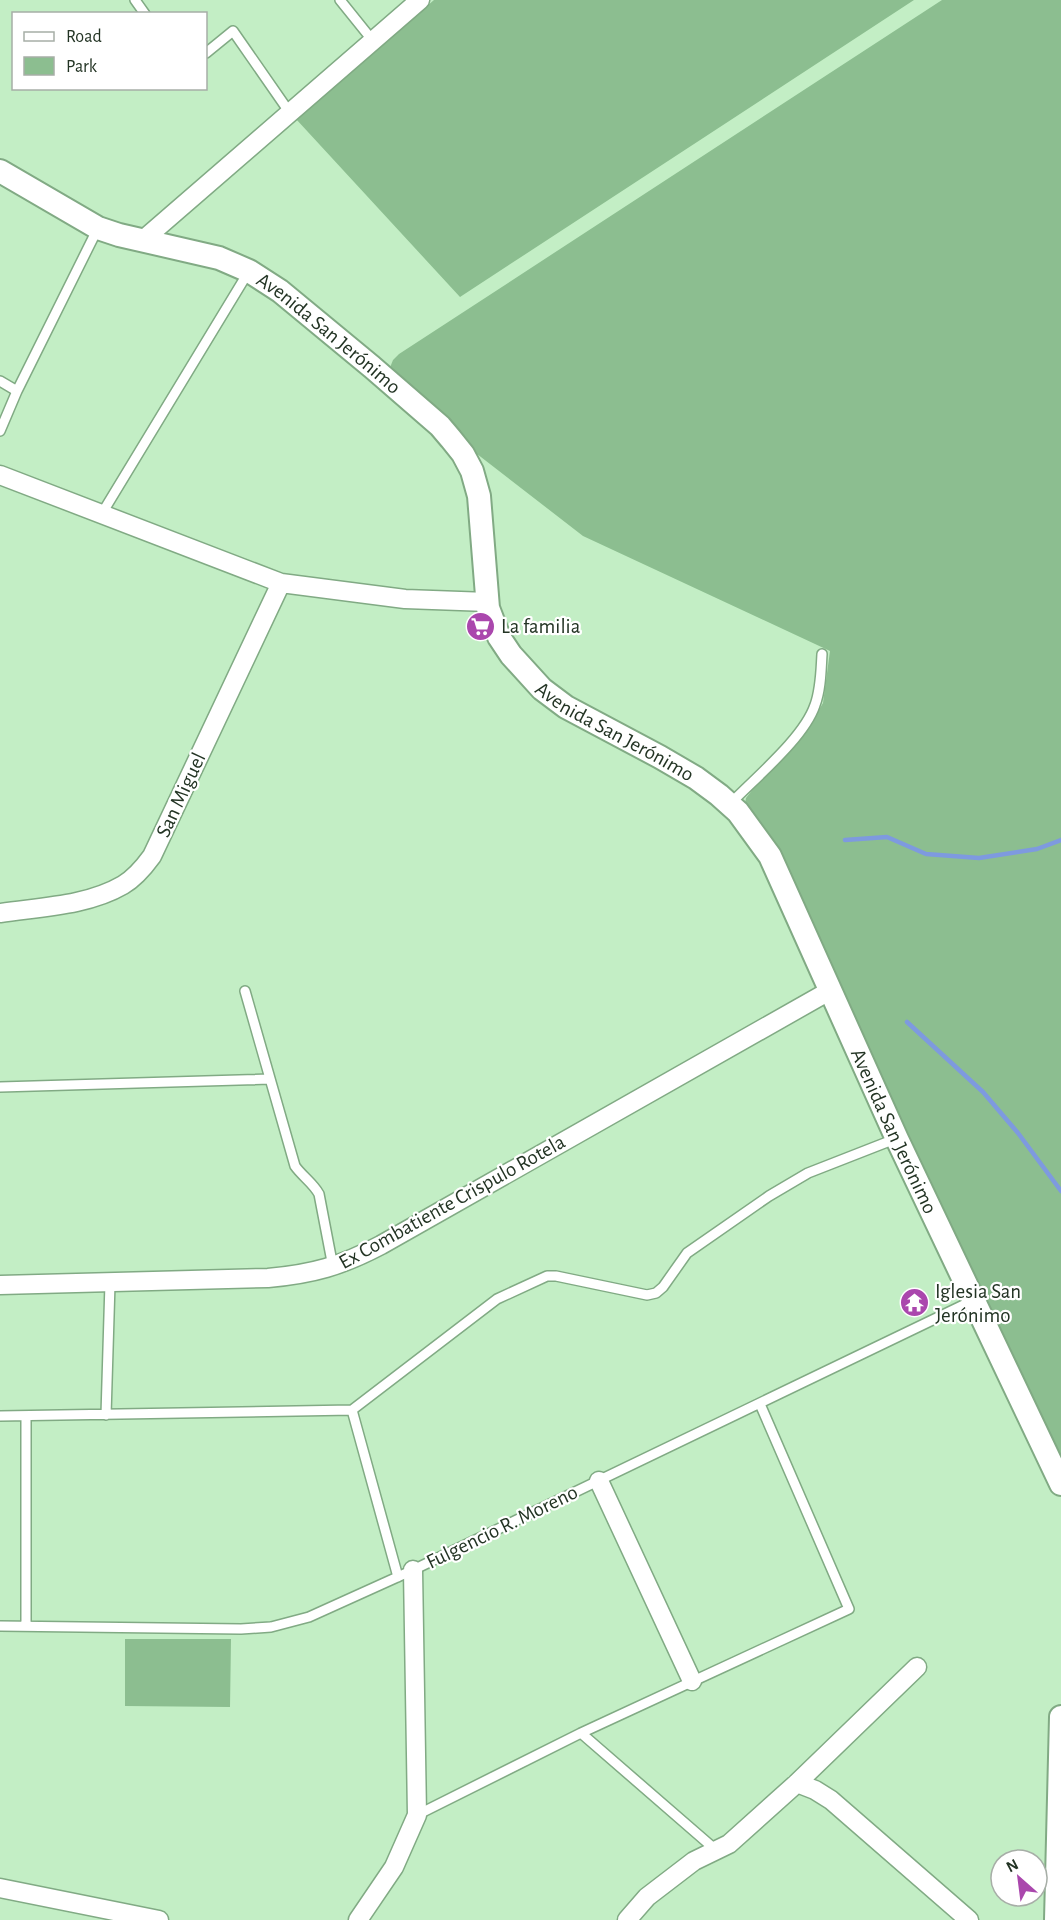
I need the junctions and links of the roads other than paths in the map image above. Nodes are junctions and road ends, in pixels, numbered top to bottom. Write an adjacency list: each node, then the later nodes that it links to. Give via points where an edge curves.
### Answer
1 (340, 0): 3 (lane)
2 (420, 0): 3 (street)
3 (373, 41): 5 (street)
4 (207, 52): 5 (lane, via 233,31)
5 (290, 113): 8 (street)
6 (0, 171): 7 (street, Avenida San Jerónimo)
7 (98, 228): 8 (street, Avenida San Jerónimo); 11 (lane)
8 (143, 240): 9 (street, Avenida San Jerónimo, via 219,258)
9 (249, 271): 14 (lane); 16 (street, Avenida San Jerónimo, via 280,291 372,367 440,426 463,454 479,496)
10 (0, 381): 11 (lane)
11 (17, 391): 12 (lane)
12 (0, 431)
13 (0, 475): 14 (street)
14 (100, 515): 15 (street)
15 (281, 583): 16 (street, via 405,599); 19 (street, San Miguel, via 152,856 140,872 123,885 74,903)
16 (488, 602): 18 (street, Avenida San Jerónimo, via 499,637 542,689 566,707 696,778)
17 (822, 654): 18 (lane, via 815,705 797,736)
18 (729, 804): 20 (street, Avenida San Jerónimo, via 770,856)
19 (0, 913)
20 (831, 990): 24 (street, Avenida San Jerónimo); 25 (street, Ex Combatiente Crispulo Rotela, via 391,1239)
21 (245, 991): 22 (lane)
22 (270, 1079): 23 (lane); 25 (lane, via 295,1166 319,1194)
23 (0, 1087)
24 (897, 1139): 28 (street, Avenida San Jerónimo); 30 (lane, via 808,1173 769,1196 687,1253 656,1293 647,1295 546,1276 504,1294)
25 (333, 1267): 26 (street, Ex Combatiente Crispulo Rotela, via 304,1275 268,1278)
26 (110, 1283): 27 (street, Ex Combatiente Crispulo Rotela); 31 (lane)
27 (0, 1285)
28 (974, 1300): 29 (lane, Fulgencio R. Moreno); 35 (street, Avenida San Jerónimo)
29 (760, 1404): 34 (lane, Fulgencio R. Moreno); 40 (lane, via 849,1609)
30 (352, 1410): 31 (lane); 36 (lane)
31 (106, 1414): 33 (lane)
32 (0, 1416): 33 (lane)
33 (26, 1416): 38 (lane)
34 (599, 1481): 36 (lane, Fulgencio R. Moreno); 40 (street)
35 (1061, 1484)
36 (406, 1573): 38 (lane, Fulgencio R. Moreno, via 309,1617 271,1627); 44 (street)
37 (0, 1626): 38 (lane, Fulgencio R. Moreno)
38 (26, 1626)
39 (917, 1667): 43 (street)
40 (692, 1681): 42 (lane)
41 (1061, 1717): 51 (street)
42 (581, 1733): 44 (lane); 45 (lane)
43 (797, 1782): 45 (street); 50 (street, via 831,1800)
44 (417, 1815): 48 (street, via 393,1867)
45 (717, 1851): 49 (street, via 685,1867 647,1897)
46 (0, 1888): 47 (street)
47 (159, 1920)
48 (358, 1920)
49 (627, 1920)
50 (969, 1920)
51 (1056, 1920)

